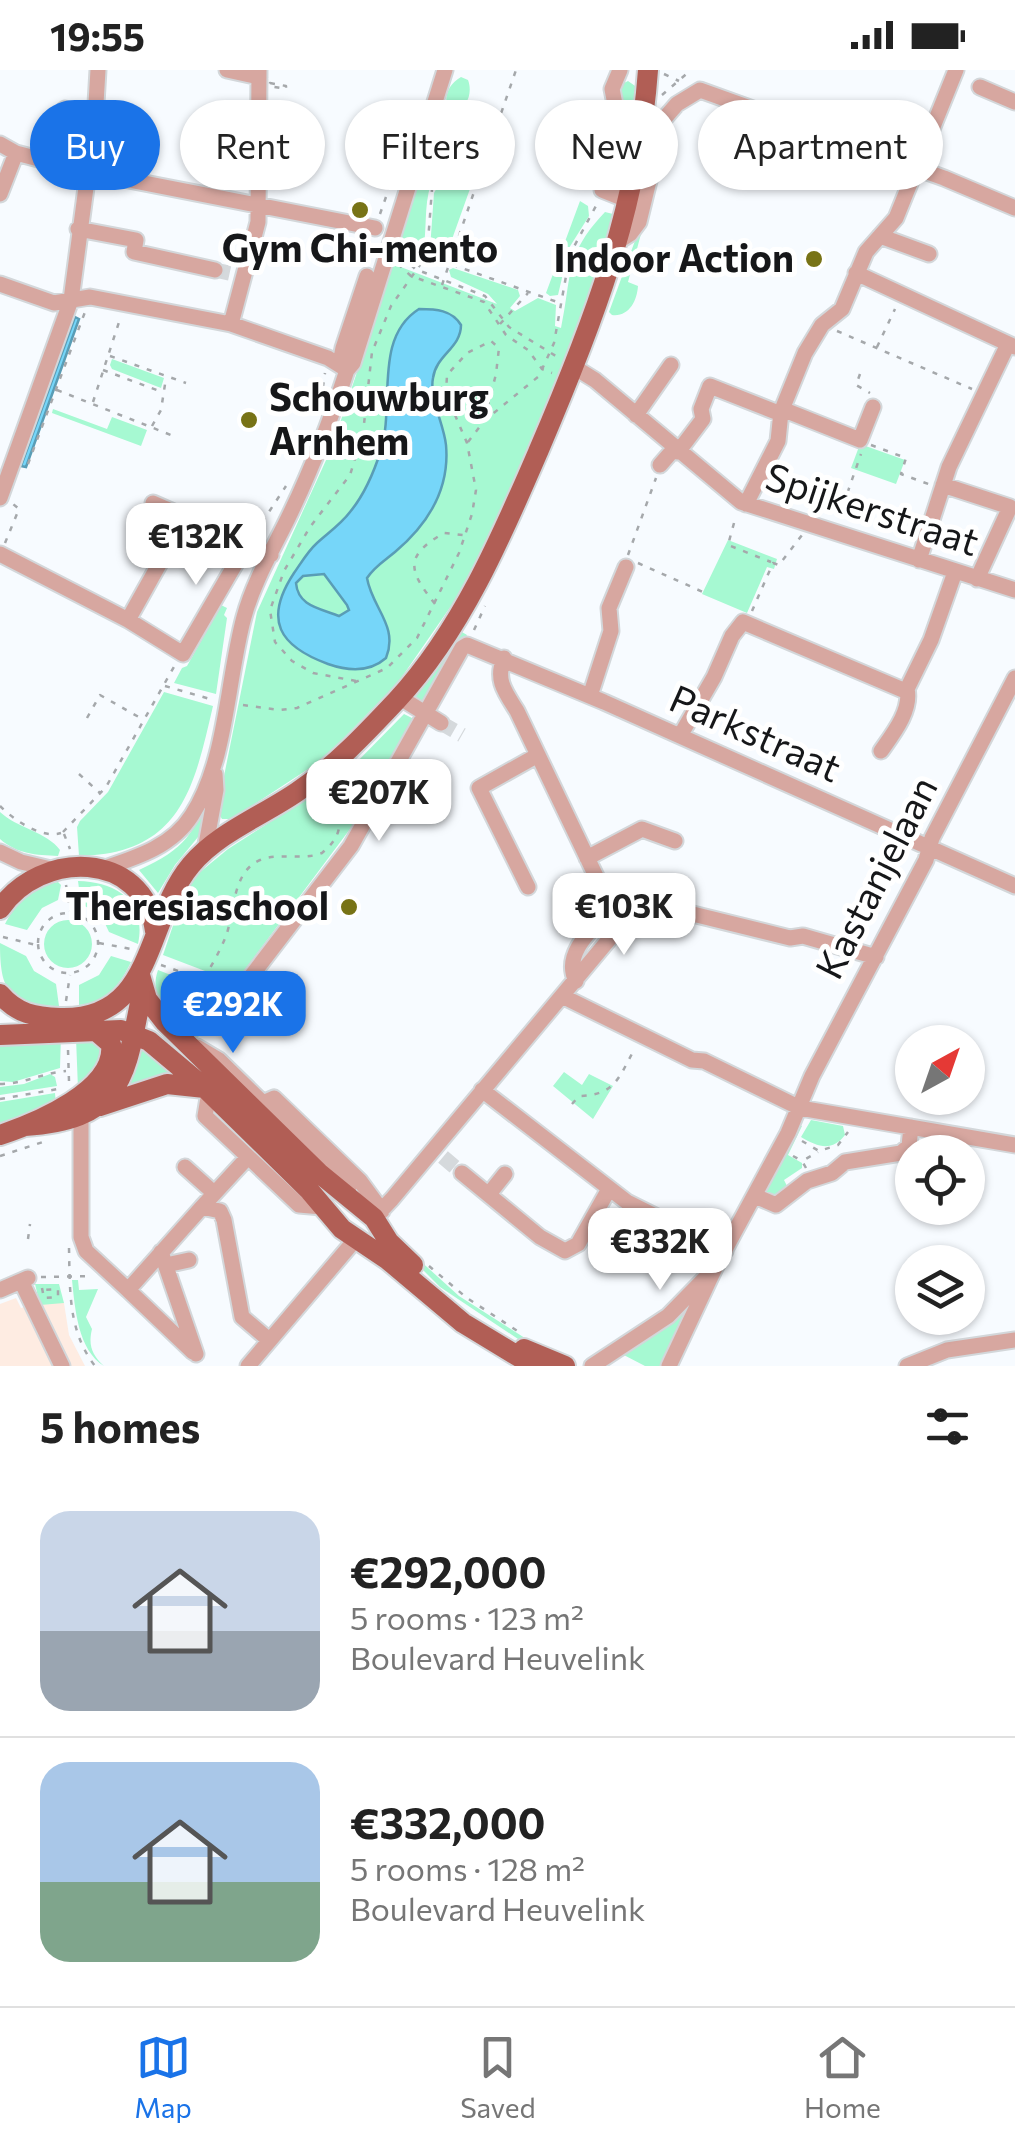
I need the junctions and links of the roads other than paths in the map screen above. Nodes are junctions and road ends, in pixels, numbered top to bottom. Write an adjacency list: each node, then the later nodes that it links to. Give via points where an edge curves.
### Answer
1 (98, 70): 8 (street)
2 (227, 70): 6 (street)
3 (445, 70): 36 (street)
4 (620, 70): 20 (street, via 612,89 620,130 602,190)
5 (654, 71): 20 (main road)
6 (264, 79): 21 (street)
7 (964, 79): 10 (street); 11 (street)
8 (96, 100)
9 (728, 100): 26 (street, via 700,90 664,119 639,222)
10 (1015, 102)
11 (943, 118)
12 (0, 144): 13 (street)
13 (16, 153): 14 (street); 19 (street)
14 (30, 157)
15 (943, 180): 22 (street)
16 (160, 186): 21 (street)
17 (85, 190): 24 (street)
18 (907, 190): 25 (street)
19 (0, 194)
20 (627, 200): 26 (main road)
21 (259, 206): 23 (street); 33 (street)
22 (1015, 208)
23 (374, 228)
24 (78, 229): 28 (street, via 136,240 134,252); 32 (street)
25 (880, 236): 27 (street); 29 (street)
26 (620, 241): 37 (main road)
27 (929, 254)
28 (215, 270)
29 (856, 273): 34 (street); 39 (street, via 842,309 822,325 806,353)
30 (367, 276): 36 (street, via 343,348)
31 (0, 284): 32 (street, via 54,303)
32 (71, 300): 33 (street, via 90,297); 44 (street)
33 (231, 324): 36 (street)
34 (1012, 345): 43 (street)
35 (671, 365): 40 (street)
36 (347, 370): 50 (street, via 325,436)
37 (572, 374): 40 (street, Spijkerstraat, via 595,380); 61 (main road, via 485,568)
38 (873, 408): 39 (street, via 860,440)
39 (781, 412): 41 (street, via 710,386 702,419); 46 (street, via 778,441)
40 (636, 416): 41 (street, Spijkerstraat)
41 (676, 450): 42 (street); 46 (street, Spijkerstraat)
42 (660, 466)
43 (942, 487): 51 (street); 54 (street, via 1010,507)
44 (4, 494)
45 (153, 504): 47 (street)
46 (746, 504): 51 (street, Spijkerstraat)
47 (184, 518): 48 (street); 56 (street)
48 (247, 544): 50 (street); 56 (street, via 183,654)
49 (0, 554): 56 (street)
50 (270, 555): 66 (street, via 244,615)
51 (919, 560): 53 (street, Spijkerstraat)
52 (626, 563): 60 (street)
53 (955, 572): 54 (street, Spijkerstraat); 59 (street)
54 (978, 579): 55 (street, Spijkerstraat)
55 (1015, 590)
56 (128, 620)
57 (504, 658): 60 (street, Parkstraat); 62 (street, Parkstraat, via 462,648); 65 (street, via 501,686)
58 (1015, 678): 68 (street, Kastanjelaan)
59 (908, 688): 63 (street, via 740,623); 64 (street, via 902,717)
60 (590, 696): 63 (street, Parkstraat)
61 (400, 697): 62 (street); 69 (main road, via 297,792)
62 (434, 719): 83 (street, via 340,861)
63 (680, 736): 68 (street, Parkstraat)
64 (880, 751)
65 (538, 754): 71 (street); 75 (street, via 479,788)
66 (215, 760): 69 (street); 72 (street, via 188,822 144,855)
67 (675, 841): 71 (street, via 642,830)
68 (930, 849): 74 (street, Parkstraat); 80 (street, Kastanjelaan)
69 (206, 850): 79 (main road, via 181,878)
70 (0, 852): 73 (street)
71 (587, 858): 76 (street)
72 (102, 870): 73 (main road); 79 (main road, via 132,882 146,898)
73 (66, 871): 78 (main road, via 19,888)
74 (1015, 886)
75 (528, 887)
76 (615, 904): 77 (street); 81 (street, via 572,956)
77 (638, 906): 80 (street, via 803,936); 81 (street)
78 (0, 909)
79 (155, 931): 82 (main road)
80 (876, 957): 96 (street, Kastanjelaan)
81 (576, 981): 85 (street)
82 (141, 982): 87 (main road, via 99,1012); 89 (main road); 95 (main road, via 152,1008 180,1039)
83 (239, 992)
84 (0, 994): 87 (main road)
85 (562, 996): 93 (street); 96 (street)
86 (0, 1020): 87 (main road)
87 (28, 1025): 88 (main road, via 64,1038); 90 (main road); 91 (street)
88 (96, 1031): 89 (main road); 94 (main road, via 111,1044 111,1058)
89 (134, 1034): 92 (main road); 94 (main road, via 123,1076)
90 (0, 1035)
91 (0, 1044)
92 (207, 1090): 94 (main road, via 166,1084); 100 (street, via 205,1116); 110 (main road)
93 (482, 1090): 104 (street); 111 (street)
94 (82, 1100): 98 (main road); 118 (street, via 81,1237 86,1251)
95 (257, 1106): 108 (main road); 111 (street)
96 (800, 1108): 97 (street); 107 (street, Kastanjelaan)
97 (912, 1127): 99 (street); 107 (street, via 901,1153 845,1162 776,1205)
98 (0, 1135)
99 (1015, 1145)
100 (248, 1157): 105 (street); 110 (street, via 299,1205)
101 (185, 1167): 105 (street)
102 (462, 1173): 106 (street)
103 (505, 1174): 106 (street)
104 (609, 1189): 106 (street, via 578,1244 565,1251); 113 (street)
105 (214, 1194): 109 (street)
106 (488, 1194)
107 (756, 1196): 113 (street, Kastanjelaan)
108 (354, 1201): 110 (main road); 111 (main road)
109 (202, 1206): 114 (street); 119 (street, via 220,1211 242,1318)
110 (329, 1215): 112 (main road)
111 (379, 1220): 112 (main road); 124 (main road, via 441,1292 472,1317)
112 (360, 1243): 119 (street); 123 (main road, via 463,1323)
113 (725, 1250): 116 (street, Kastanjelaan)
114 (163, 1258): 115 (street); 118 (street); 118 (street, via 196,1354)
115 (189, 1260)
116 (716, 1268): 125 (street, via 668,1316); 126 (street, Kastanjelaan)
117 (0, 1290): 121 (street, via 26,1280)
118 (128, 1290)
119 (269, 1340): 122 (street)
120 (1015, 1340): 127 (street, via 947,1350)
121 (62, 1366)
122 (248, 1366)
123 (534, 1366)
124 (565, 1366)
125 (592, 1366)
126 (669, 1366)
127 (907, 1366)

